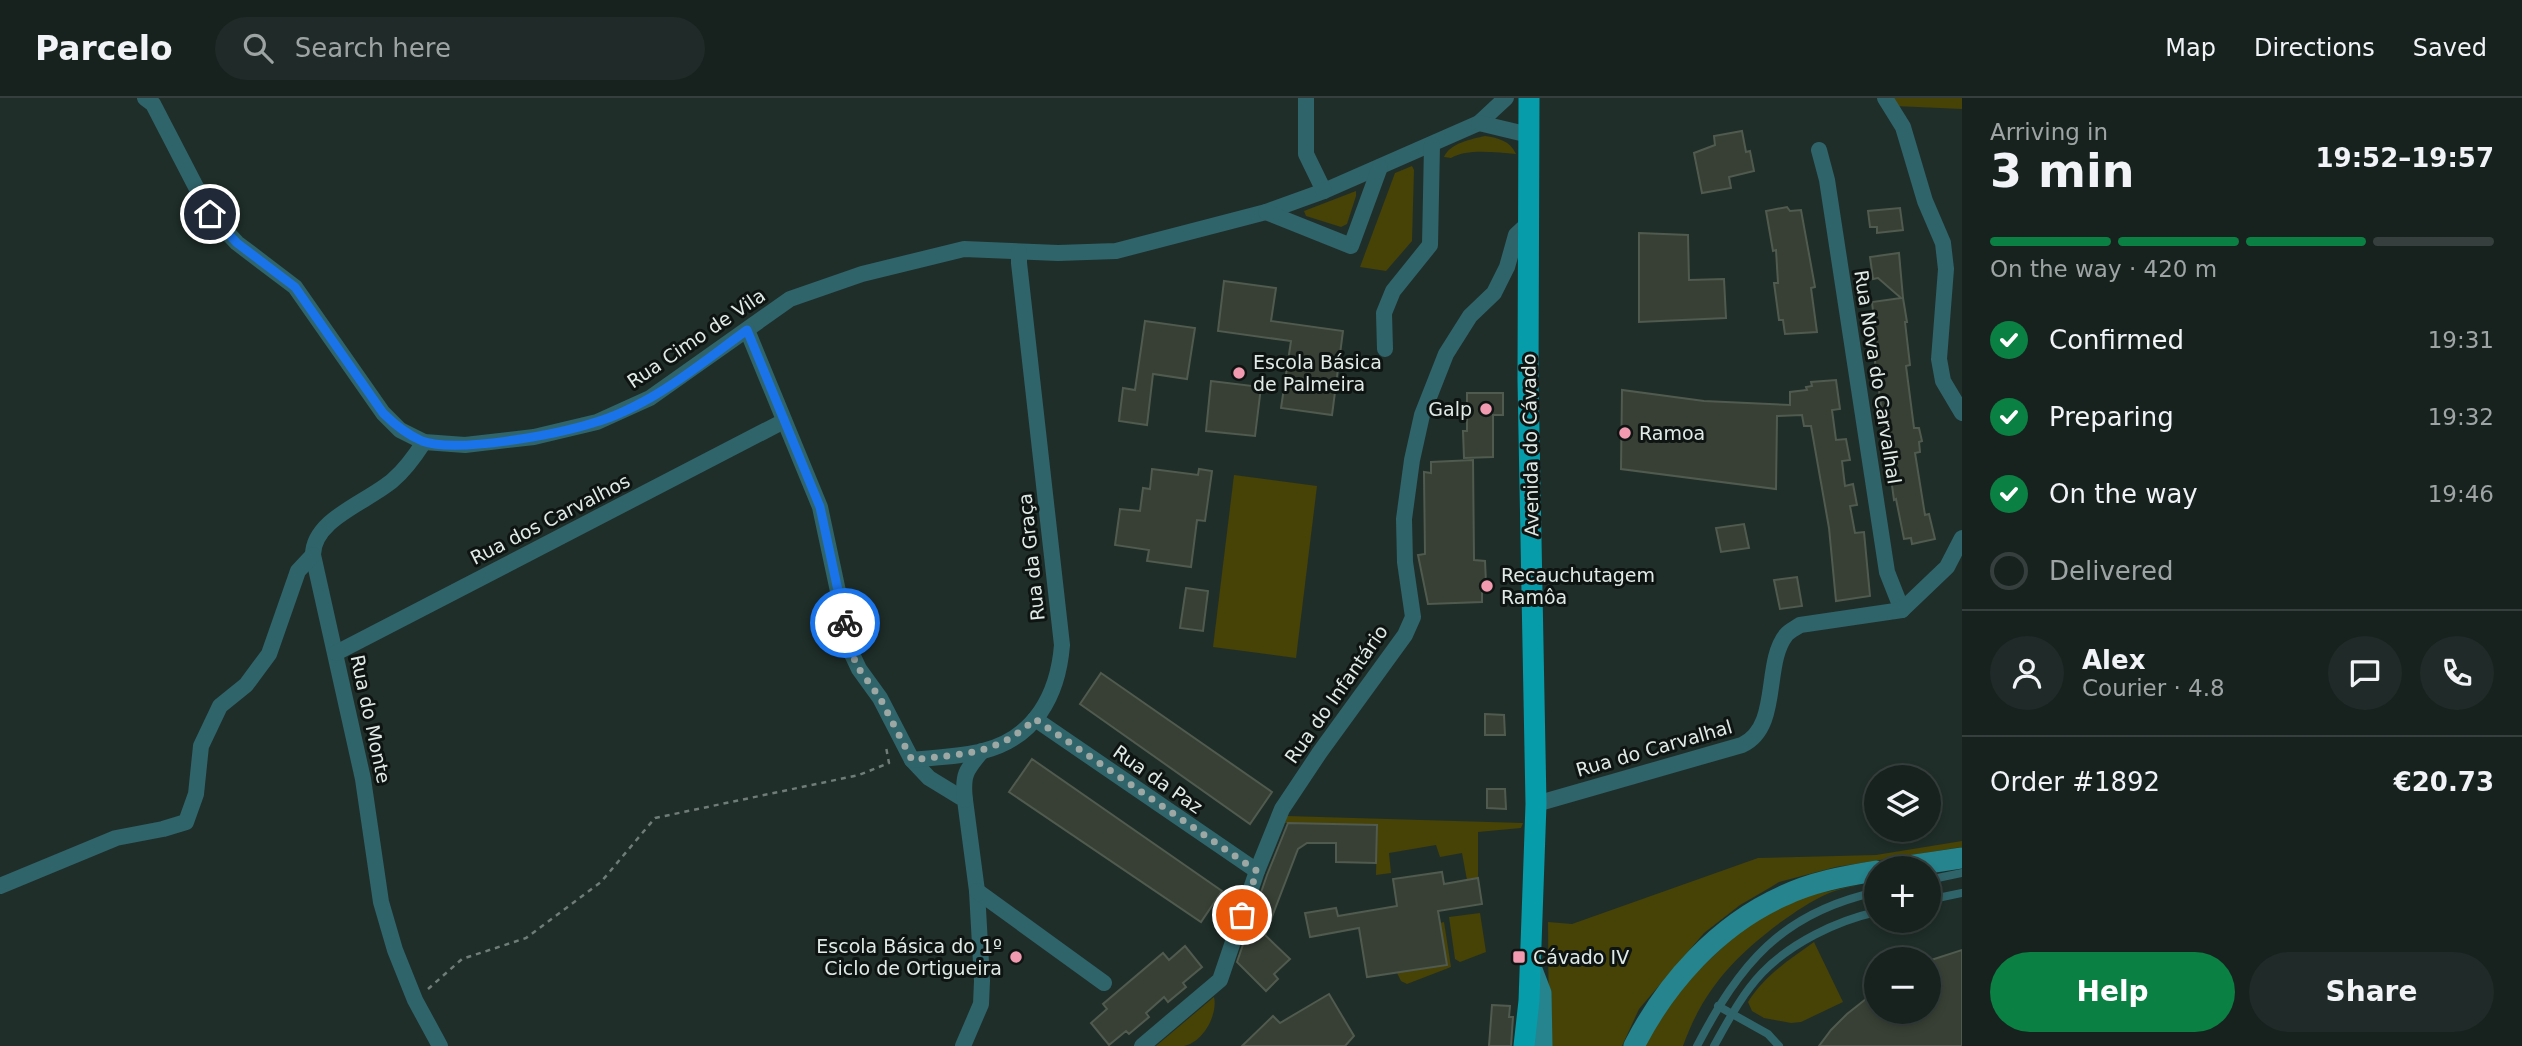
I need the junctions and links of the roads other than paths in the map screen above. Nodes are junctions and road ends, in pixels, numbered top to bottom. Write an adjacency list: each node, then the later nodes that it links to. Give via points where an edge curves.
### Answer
1 (145, 98): 19 (street, Rua Cimo de Vila, via 153,104 210,214 237,243 295,287 383,413 400,430)
2 (1306, 98): 11 (street, via 1306,154)
3 (1506, 98): 6 (street, Rua Cimo de Vila)
4 (1529, 98): 7 (main road, Avenida do Cávado)
5 (1885, 98): 17 (street, via 1903,127 1943,243 1946,269 1939,359 1944,381)
6 (1479, 123): 7 (street); 8 (street, Rua Cimo de Vila)
7 (1529, 135): 13 (main road, Avenida do Cávado)
8 (1433, 145): 10 (street, Rua Cimo de Vila); 16 (street, via 1430,245 1393,291 1384,313)
9 (1819, 150): 22 (street, Rua Nova do Carvalhal, via 1887,572)
10 (1380, 167): 11 (street, Rua Cimo de Vila); 12 (street, via 1351,246)
11 (1324, 191): 12 (street, Rua Cimo de Vila)
12 (1266, 212): 14 (street, Rua Cimo de Vila, via 1116,251)
13 (1529, 223): 28 (main road, Avenida do Cávado); 31 (street, Rua do Infantário, via 1516,234 1494,293 1470,316 1446,354 1422,415 1404,519 1413,617 1405,635 1282,809)
14 (1019, 252): 15 (street, Rua Cimo de Vila, via 964,249 862,274 790,299); 24 (street, Rua da Graça, via 1062,645 1053,692)
15 (747, 330): 18 (street); 19 (street, Rua Cimo de Vila, via 650,398 597,422 492,442)
16 (1385, 349)
17 (1962, 413)
18 (784, 421): 23 (street, Rua dos Carvalhos); 26 (street, via 820,507 851,652)
19 (424, 442): 21 (street, via 392,481 322,529 313,542)
20 (1962, 538): 22 (street, via 1947,567)
21 (313, 555): 23 (street, Rua do Monte); 35 (street, via 298,571 269,654 246,685 220,706 201,746 196,794 186,822 117,838)
22 (1902, 610): 28 (street, Rua do Carvalhal, via 1800,625 1787,634 1779,648 1764,721 1754,740)
23 (336, 653): 46 (street, Rua do Monte, via 363,779 381,902 415,1000)
24 (1035, 719): 25 (street, Rua da Graça, via 1018,736); 31 (street, Rua da Paz)
25 (982, 751): 26 (street, Rua da Graça); 27 (street, via 962,781)
26 (912, 760): 27 (street, via 929,778)
27 (965, 800): 36 (street)
28 (1536, 804): 41 (main road, Avenida do Cávado)
29 (1962, 858): 30 (street)
30 (1941, 861)
31 (1257, 871): 48 (street, Rua do Infantário, via 1220,981)
32 (1864, 873): 52 (street, via 1783,895 1731,926 1675,981)
33 (1962, 873): 34 (lane)
34 (1941, 877)
35 (0, 886)
36 (977, 891): 42 (street); 47 (street, via 981,1004)
37 (1962, 893): 39 (lane)
38 (1864, 896): 44 (lane, via 1794,923 1767,943)
39 (1941, 897)
40 (1864, 915): 45 (lane, via 1788,953 1762,973)
41 (1531, 967): 43 (main road, Avenida do Cávado); 51 (street, via 1541,993)
42 (1104, 983)
43 (1529, 1001): 49 (main road, Avenida do Cávado); 50 (main road, Avenida do Cávado)
44 (1718, 1006): 45 (lane); 53 (lane)
45 (1732, 1013): 54 (lane); 55 (lane, via 1768,1034)
46 (440, 1046)
47 (963, 1046)
48 (1142, 1046)
49 (1524, 1046)
50 (1533, 1046)
51 (1542, 1046)
52 (1634, 1046)
53 (1696, 1046)
54 (1714, 1046)
55 (1779, 1046)

